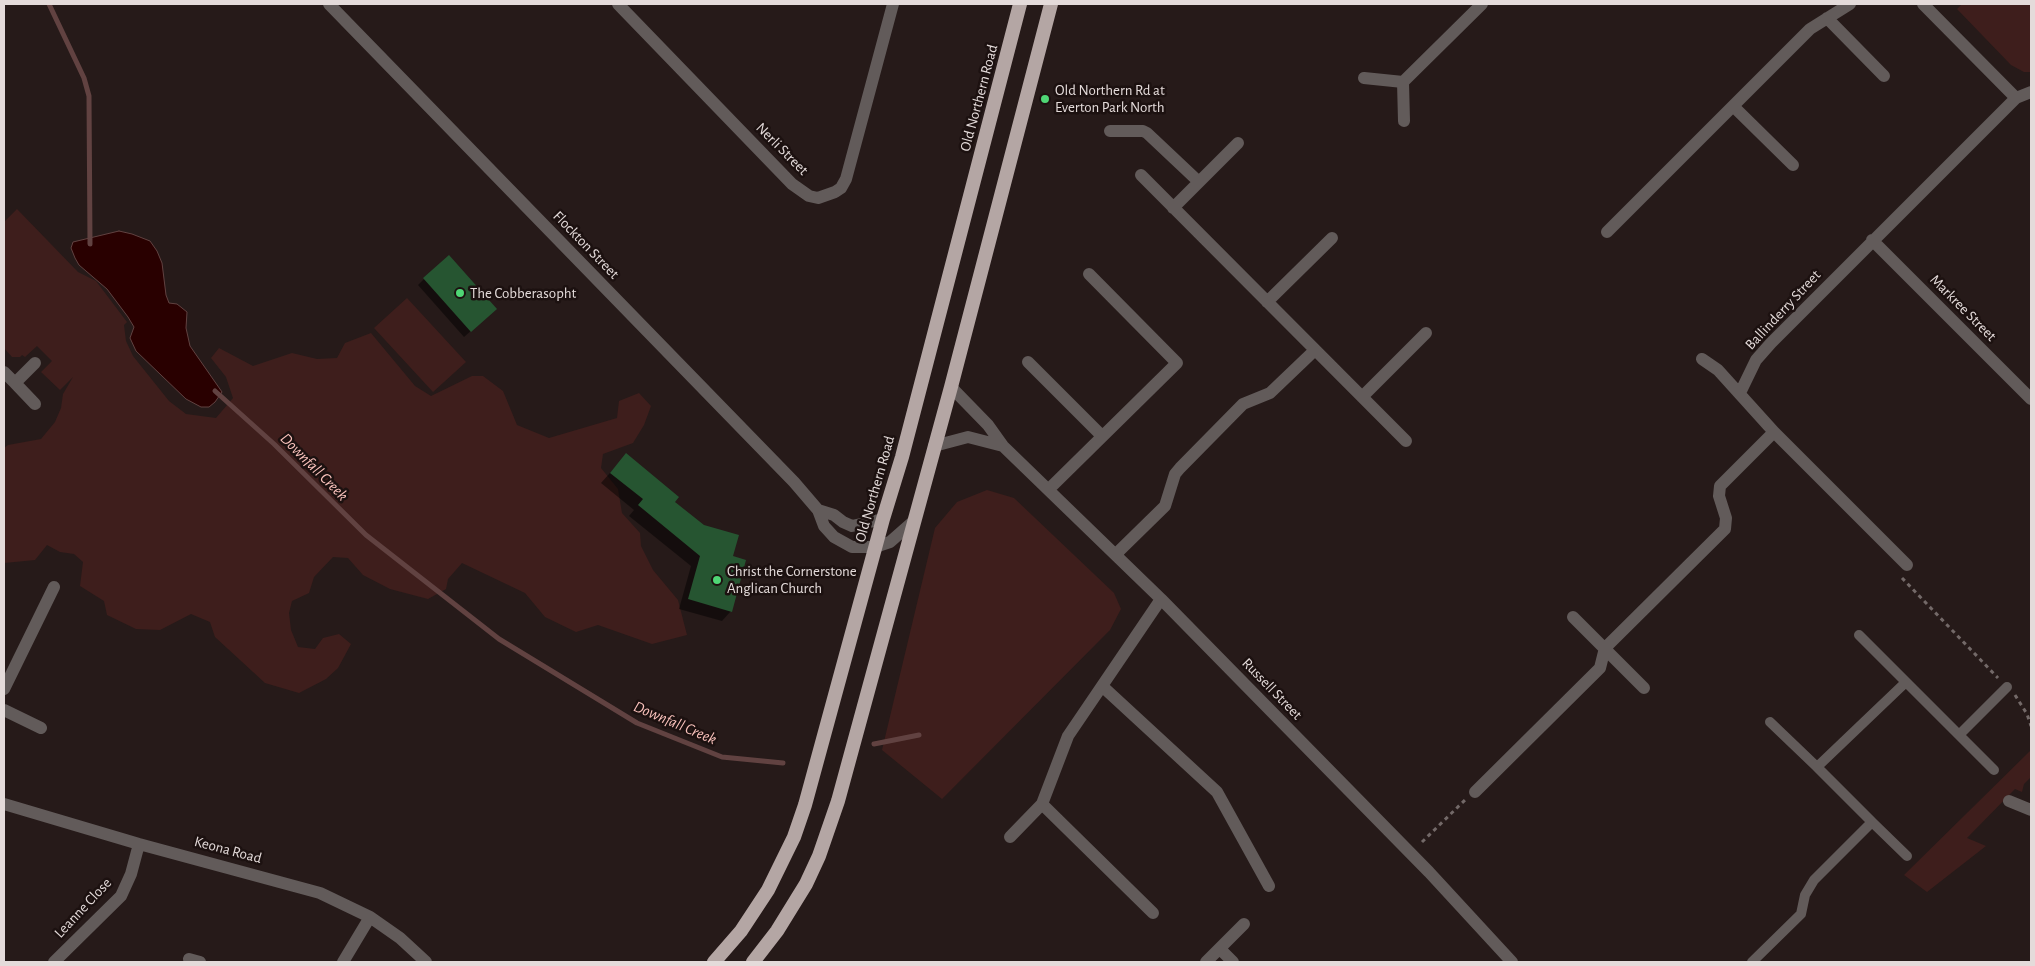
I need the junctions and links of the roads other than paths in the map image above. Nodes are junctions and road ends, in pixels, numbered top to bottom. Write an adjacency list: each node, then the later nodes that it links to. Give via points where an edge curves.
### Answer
1 (329, 4): 46 (street, Flockton Street)
2 (618, 4): 3 (street, Nerli Street, via 792,184 801,192 818,198 835,192 846,180)
3 (893, 4)
4 (1020, 4): 47 (highway, Old Northern Road)
5 (1051, 4): 35 (highway)
6 (1482, 4): 12 (street)
7 (1850, 4): 9 (street)
8 (1926, 5): 14 (street)
9 (1827, 18): 10 (street); 15 (street, via 1810,29)
10 (1884, 76)
11 (1364, 78): 12 (street)
12 (1403, 82): 16 (street)
13 (2031, 92): 14 (street, Ballinderry Street)
14 (2016, 98): 25 (street, Ballinderry Street)
15 (1733, 106): 19 (street); 23 (street)
16 (1404, 121)
17 (1110, 131): 21 (street, via 1147,133)
18 (1238, 144): 21 (street)
19 (1793, 165)
20 (1141, 175): 22 (street)
21 (1199, 182): 22 (street)
22 (1173, 208): 27 (street)
23 (1607, 232)
24 (1332, 238): 27 (street)
25 (1872, 240): 36 (street, Ballinderry Street, via 1756,360); 38 (street, Markree Street)
26 (1089, 274): 41 (street, via 1177,363)
27 (1267, 302): 29 (street)
28 (1426, 333): 37 (street)
29 (1314, 350): 37 (street); 50 (street, via 1270,393 1243,404 1180,468 1165,506)
30 (1702, 359): 36 (street)
31 (1028, 362): 41 (street)
32 (35, 363): 34 (street)
33 (4, 372): 34 (street)
34 (15, 383): 39 (street)
35 (951, 387): 43 (highway); 44 (street, Russell Street, via 988,425)
36 (1740, 393): 40 (street)
37 (1362, 397): 42 (street)
38 (2031, 399)
39 (35, 404)
40 (1774, 432): 51 (street); 56 (street, via 1720,486 1725,529)
41 (1102, 436): 45 (street)
42 (1406, 441)
43 (934, 446): 44 (street, Russell Street, via 968,437); 48 (highway)
44 (1003, 446): 45 (street, Russell Street)
45 (1049, 489): 50 (street, Russell Street)
46 (818, 510): 47 (street, Flockton Street, via 852,526); 49 (street, Flockton Street, via 824,526 840,541 860,548)
47 (883, 519): 49 (highway, Old Northern Road)
48 (915, 520): 49 (street, via 890,542); 86 (highway, via 830,827 801,892)
49 (875, 548): 85 (highway, Old Northern Road, via 794,837 756,911)
50 (1116, 554): 53 (street, Russell Street)
51 (1907, 565)
52 (54, 587): 61 (street)
53 (1161, 599): 58 (street); 89 (street, Russell Street, via 1429,872)
54 (1573, 617): 56 (street)
55 (1859, 635): 57 (lane)
56 (1605, 648): 60 (street); 68 (street, via 1600,668)
57 (1906, 682): 65 (lane); 66 (lane)
58 (1102, 686): 71 (street, via 1068,736); 77 (street, via 1216,792)
59 (2007, 687): 65 (lane)
60 (1644, 688)
61 (4, 689)
62 (4, 710): 64 (street)
63 (1770, 722): 66 (lane)
64 (41, 728)
65 (1959, 735): 67 (lane)
66 (1817, 767): 73 (lane)
67 (1994, 770)
68 (1475, 792)
69 (2009, 800): 72 (street)
70 (4, 804): 75 (street, Keona Road)
71 (1042, 804): 74 (street); 78 (street)
72 (2031, 810)
73 (1872, 822): 76 (lane); 90 (lane, via 1814,880 1805,895 1801,914)
74 (1010, 836)
75 (138, 844): 79 (street, Keona Road, via 320,893); 82 (street, Leanne Close, via 131,874 121,896)
76 (1908, 856)
77 (1269, 886)
78 (1153, 913)
79 (370, 917): 83 (street); 84 (street, Keona Road)
80 (1244, 924): 81 (street)
81 (1220, 949): 87 (street); 88 (street)
82 (54, 962)
83 (343, 962)
84 (426, 962)
85 (714, 962)
86 (753, 962)
87 (1206, 962)
88 (1233, 962)
89 (1512, 962)
90 (1752, 962)

